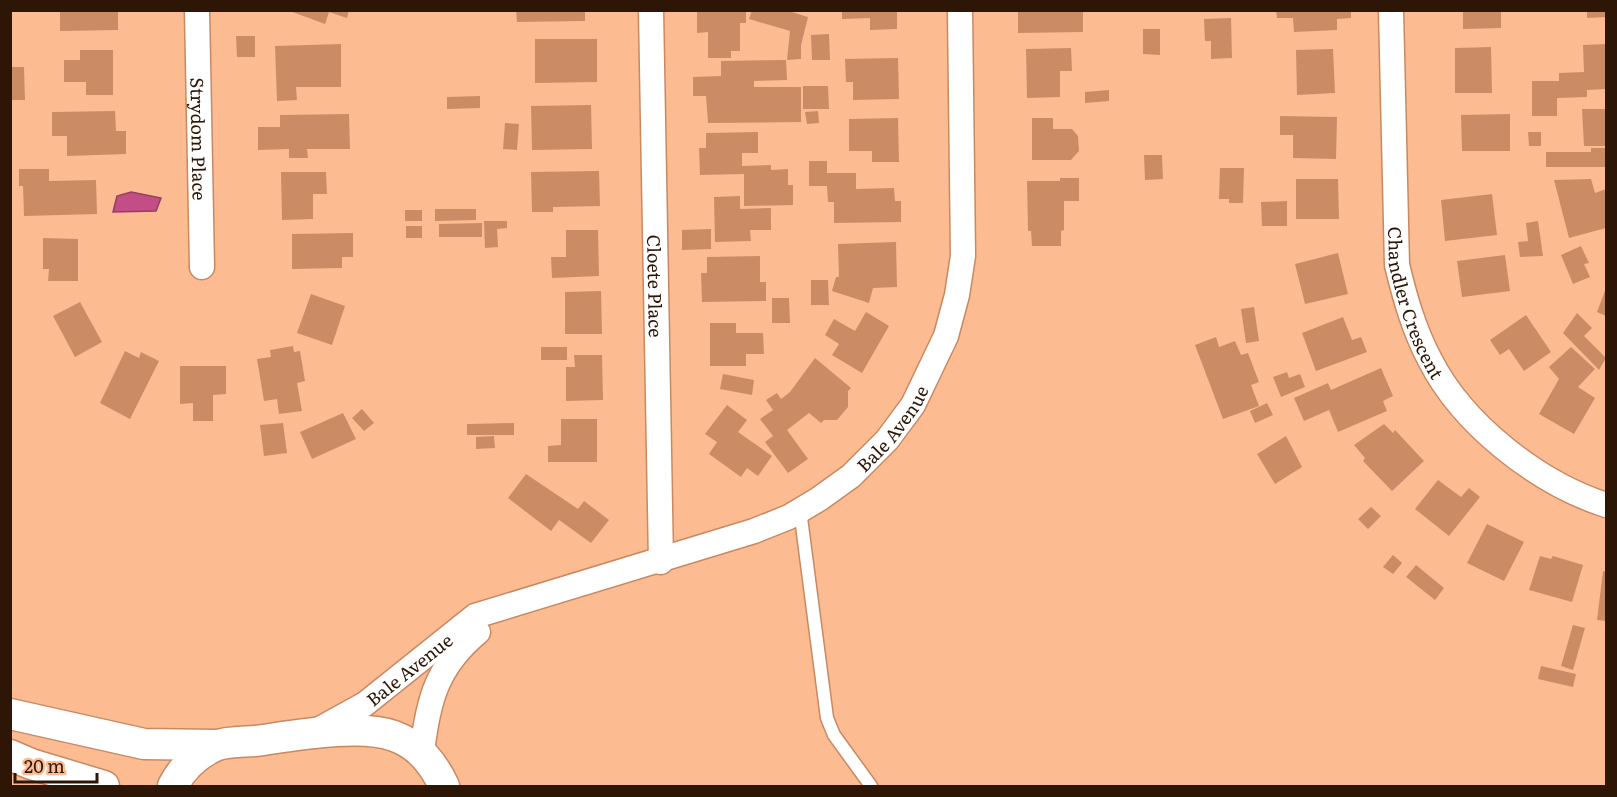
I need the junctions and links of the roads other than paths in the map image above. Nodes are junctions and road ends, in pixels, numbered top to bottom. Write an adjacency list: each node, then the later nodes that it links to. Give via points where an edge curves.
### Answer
1 (197, 10): 5 (street, Strydom Place)
2 (651, 10): 8 (street, Cloete Place)
3 (960, 10): 7 (street, Bale Avenue, via 963,256 946,336 913,405 887,440 851,476)
4 (1391, 10): 6 (street, Chandler Crescent, via 1397,265 1407,306 1430,361 1455,398 1489,435 1531,469)
5 (202, 267)
6 (1606, 505)
7 (800, 510): 8 (street, Bale Avenue, via 754,531); 18 (lane, via 827,718 834,735)
8 (661, 562): 9 (street, Bale Avenue)
9 (507, 607): 11 (street, Bale Avenue, via 475,616 365,704); 13 (street, Bale Avenue, via 456,650 444,667 426,717)
10 (10, 714): 12 (street, via 144,744)
11 (311, 734): 12 (street); 13 (street, via 372,731 392,735)
12 (218, 745): 16 (street, via 197,756)
13 (422, 752): 17 (street)
14 (10, 755): 15 (street)
15 (104, 786)
16 (173, 786)
17 (444, 786)
18 (871, 786)

